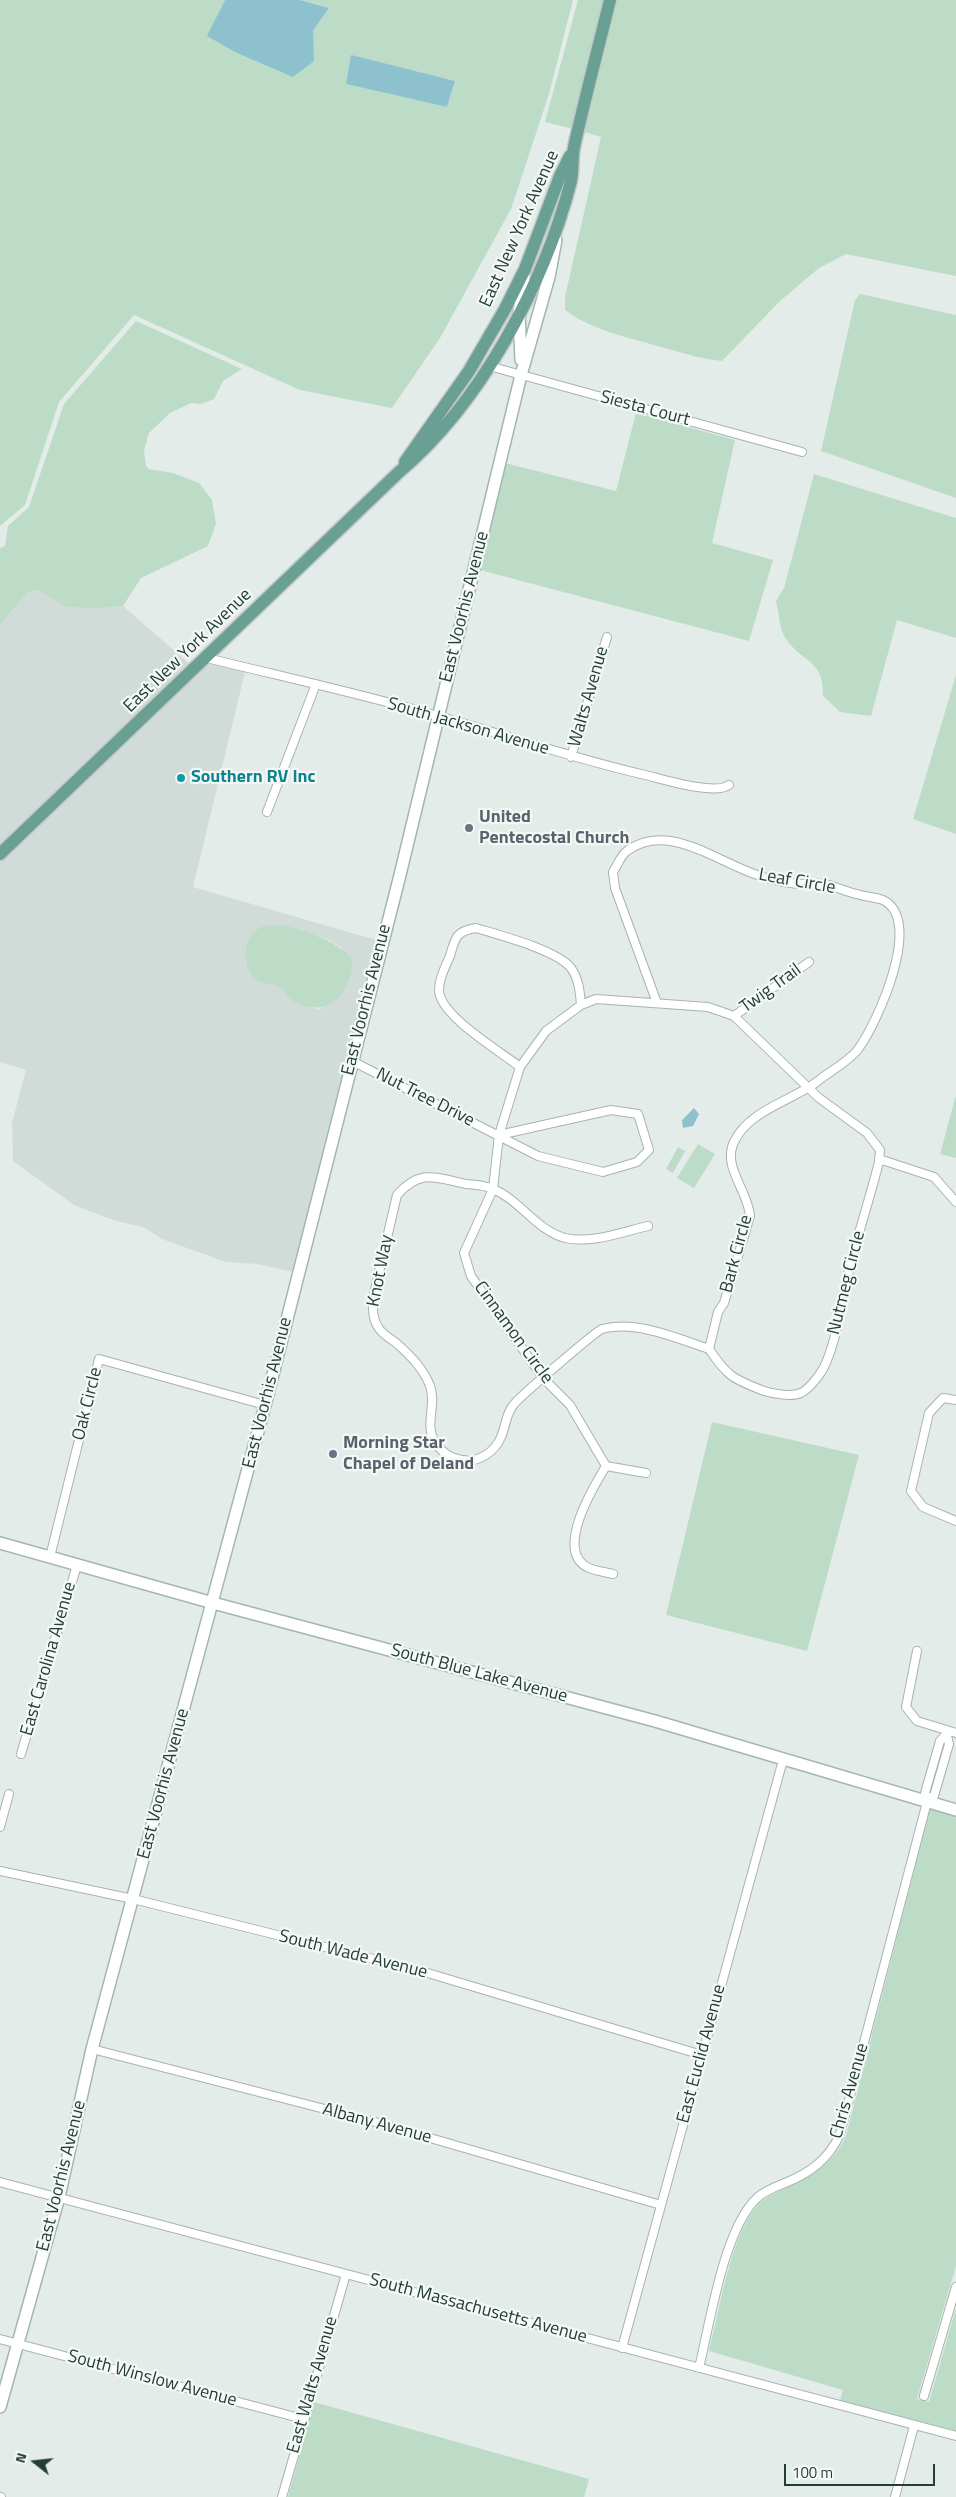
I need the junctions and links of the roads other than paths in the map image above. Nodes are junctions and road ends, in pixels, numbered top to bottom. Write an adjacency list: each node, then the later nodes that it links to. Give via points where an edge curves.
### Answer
1 (610, 0): 2 (main road, East New York Avenue)
2 (574, 149): 3 (main road, East New York Avenue, via 571,179); 4 (main road, East New York Avenue, via 560,176)
3 (563, 204): 5 (main road, East New York Avenue, via 547,252); 8 (street, East Voorhis Avenue, via 549,277)
4 (525, 269): 5 (street, East Voorhis Avenue); 7 (main road, East New York Avenue)
5 (519, 313): 6 (main road, East New York Avenue); 8 (street, East Voorhis Avenue)
6 (489, 366): 7 (main road); 8 (street, Siesta Court); 10 (main road, East New York Avenue, via 422,453)
7 (469, 370): 10 (main road, East New York Avenue)
8 (521, 374): 9 (street, Siesta Court); 14 (street, East Voorhis Avenue)
9 (802, 452)
10 (398, 473): 12 (main road, East New York Avenue)
11 (607, 637): 15 (street, Walts Avenue)
12 (207, 658): 13 (street, South Jackson Avenue); 18 (main road, East New York Avenue)
13 (316, 684): 14 (street, South Jackson Avenue); 17 (street)
14 (438, 716): 15 (street, South Jackson Avenue); 23 (street, East Voorhis Avenue)
15 (571, 757): 16 (street, South Jackson Avenue, via 711,789)
16 (729, 786)
17 (267, 812)
18 (0, 854)
19 (809, 962): 22 (street, Twig Trail)
20 (657, 1002): 21 (street, Cinnamon Circle, via 596,999); 22 (street, Cinnamon Circle, via 708,1007); 25 (street, Leaf Circle, via 615,888 613,872 626,851 646,841 672,841 756,876 791,883 826,884 883,900 898,916 900,937 890,983 878,1014 858,1049)
21 (581, 1005): 24 (street, Cinnamon Circle, via 546,1031); 24 (street, via 579,986 571,968 558,957 476,928 463,930 456,937 439,988 441,1001 450,1013)
22 (734, 1016): 25 (street)
23 (352, 1061): 26 (street, Nut Tree Drive); 34 (street, East Voorhis Avenue)
24 (520, 1066): 26 (street, Cinnamon Circle)
25 (809, 1088): 27 (street, via 867,1134 880,1150); 31 (street, Bark Circle, via 741,1128 729,1154 749,1203 750,1216)
26 (499, 1135): 26 (street, Nut Tree Drive, via 538,1156 603,1172 637,1162 648,1150 638,1114 611,1110); 28 (street, Cinnamon Circle)
27 (879, 1159): 29 (street, via 934,1177); 31 (street, Nutmeg Circle, via 838,1322 823,1368 812,1382 801,1393 768,1392 734,1380 720,1367)
28 (493, 1189): 30 (street, Knot Way, via 534,1221 564,1238 595,1238); 32 (street, Cinnamon Circle, via 464,1253 471,1276); 32 (street, Knot Way, via 429,1176 417,1178 397,1194 373,1298 373,1314 378,1328 411,1355 430,1385 433,1401 430,1429 443,1452 453,1459 479,1459 492,1450 501,1438 514,1404)
29 (956, 1202)
30 (648, 1226)
31 (709, 1349): 32 (street, via 626,1325 600,1330)
32 (544, 1379): 35 (street, Cinnamon Circle, via 570,1405)
33 (956, 1400): 37 (street, via 943,1398 928,1412 911,1491 923,1507)
34 (265, 1405): 39 (street, Oak Circle, via 99,1359); 42 (street, East Voorhis Avenue)
35 (606, 1466): 36 (street); 41 (street, via 586,1499 578,1521 575,1544 579,1558 588,1568)
36 (646, 1473)
37 (956, 1521)
38 (0, 1543): 39 (street, South Blue Lake Avenue)
39 (50, 1557): 40 (street, South Blue Lake Avenue)
40 (77, 1565): 42 (street, South Blue Lake Avenue); 45 (street, East Carolina Avenue)
41 (612, 1574)
42 (212, 1603): 46 (street, South Blue Lake Avenue, via 645,1718); 52 (street, East Voorhis Avenue)
43 (917, 1651): 44 (street, via 906,1707 917,1721)
44 (951, 1734): 48 (street, Chris Avenue, via 940,1741 925,1793)
45 (21, 1754)
46 (783, 1760): 48 (street, South Blue Lake Avenue); 54 (street, East Euclid Avenue)
47 (9, 1794): 50 (street)
48 (927, 1800): 49 (street, South Blue Lake Avenue); 63 (street, Chris Avenue, via 840,2134 835,2146 817,2165 764,2192 741,2218 731,2241)
49 (956, 1810)
50 (0, 1827)
51 (0, 1870): 52 (street, South Wade Avenue)
52 (132, 1899): 53 (street, East Voorhis Avenue); 54 (street, South Wade Avenue, via 421,1971)
53 (92, 2049): 56 (street, East Voorhis Avenue); 57 (street, Albany Avenue, via 374,2122)
54 (702, 2055): 57 (street, East Euclid Avenue)
55 (0, 2182): 56 (street, South Massachusetts Avenue)
56 (59, 2197): 58 (street, South Massachusetts Avenue); 61 (street, East Voorhis Avenue)
57 (661, 2205): 62 (street, East Euclid Avenue)
58 (346, 2274): 62 (street, South Massachusetts Avenue); 66 (street, East Walts Avenue)
59 (956, 2287): 64 (street)
60 (0, 2339): 61 (street, South Winslow Avenue)
61 (17, 2344): 65 (street, East Voorhis Avenue); 66 (street, South Winslow Avenue)
62 (622, 2348): 63 (street, South Massachusetts Avenue)
63 (699, 2368): 67 (street, South Massachusetts Avenue)
64 (924, 2396)
65 (0, 2407)
66 (303, 2419): 69 (street, East Walts Avenue)
67 (914, 2426): 68 (street, South Massachusetts Avenue); 70 (street)
68 (956, 2436)
69 (282, 2497)
70 (896, 2497)

